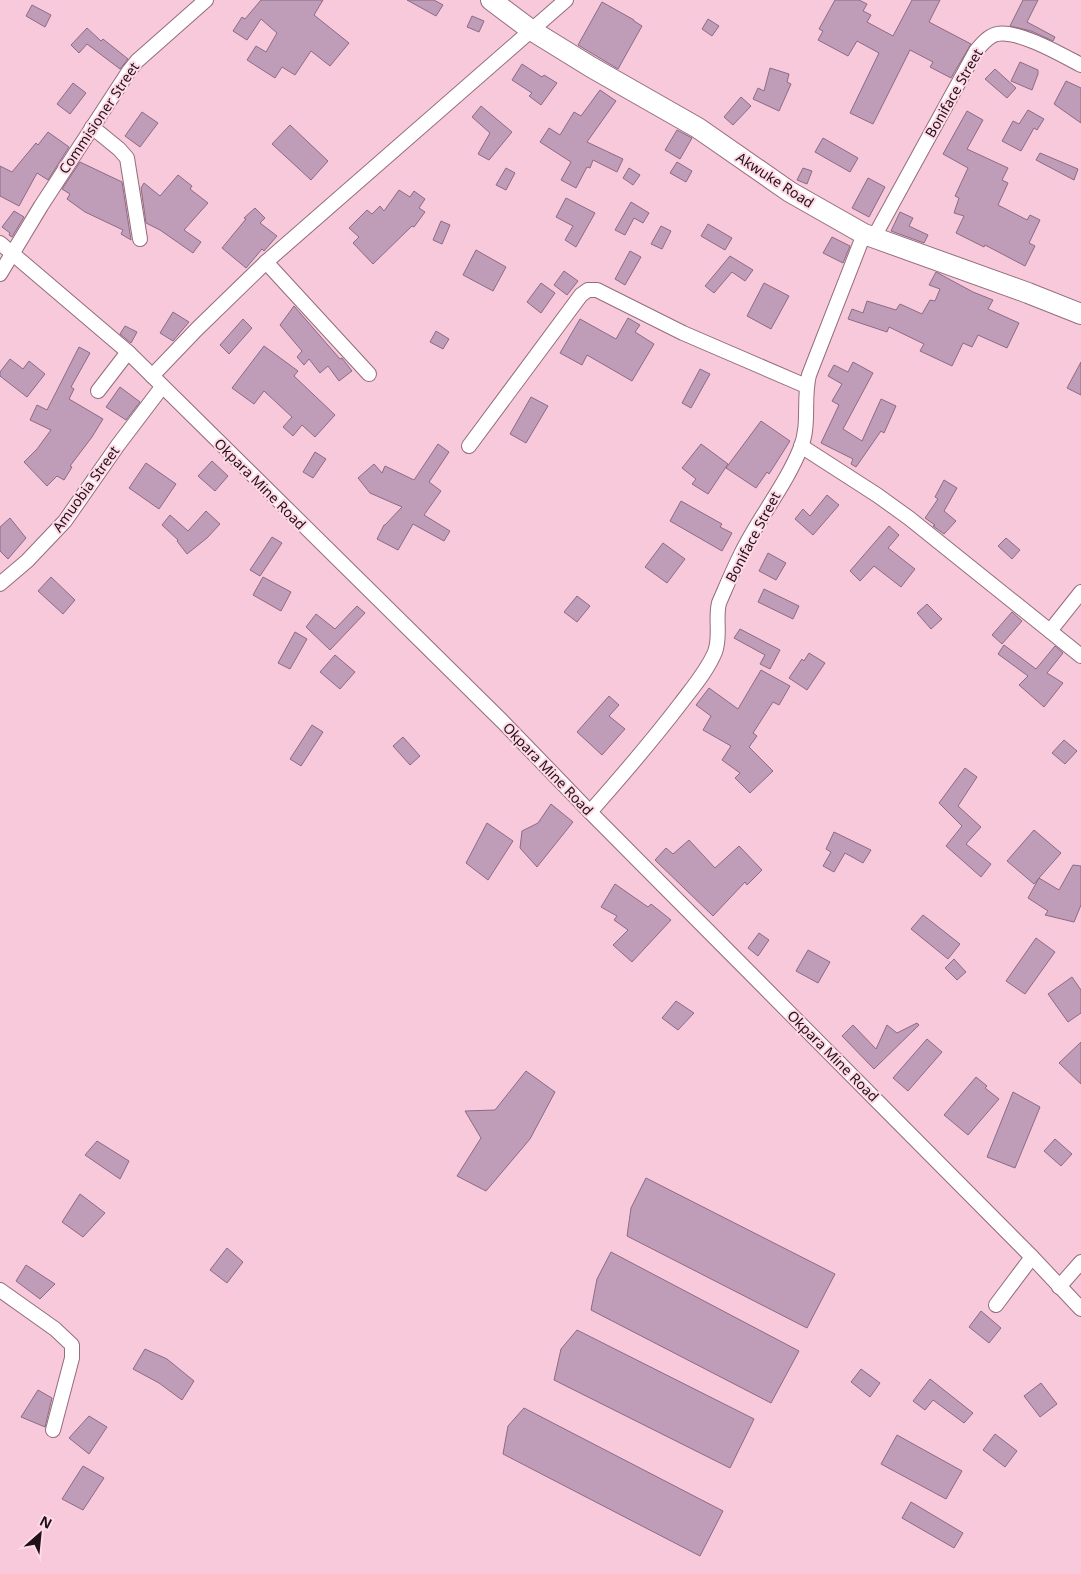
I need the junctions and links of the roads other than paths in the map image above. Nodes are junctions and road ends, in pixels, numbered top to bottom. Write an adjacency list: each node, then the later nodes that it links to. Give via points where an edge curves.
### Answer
1 (206, 0): 6 (street, Commisioner Street, via 137,61)
2 (491, 0): 4 (main road, Akwuke Road)
3 (566, 0): 4 (street)
4 (531, 30): 7 (main road, Akwuke Road, via 691,124 790,192); 11 (street)
5 (1081, 65): 7 (street, Boniface Street, via 1051,48 1014,35 996,34 986,40 976,51)
6 (92, 127): 8 (street, via 127,158); 10 (street, Commisioner Street)
7 (869, 235): 13 (main road, Akwuke Road); 17 (street, Boniface Street, via 832,314)
8 (140, 238)
9 (0, 243): 10 (street, Okpara Mine Road)
10 (12, 254): 12 (street, Commisioner Street); 14 (street, Okpara Mine Road)
11 (266, 262): 15 (street); 16 (street)
12 (0, 274)
13 (1081, 314)
14 (128, 352): 16 (street, Okpara Mine Road); 19 (street)
15 (369, 374)
16 (152, 376): 18 (street, Okpara Mine Road)
17 (806, 386): 20 (street, via 683,333 597,290 588,290 581,295); 21 (street, Boniface Street, via 805,431)
18 (162, 387): 22 (street, Amuobia Street, via 65,521); 26 (street, Okpara Mine Road, via 502,721)
19 (98, 391)
20 (469, 446)
21 (801, 446): 24 (street, via 909,518); 26 (street, Boniface Street, via 741,553 719,603 718,641 710,662 668,720)
22 (0, 584)
23 (1081, 592): 24 (street)
24 (1050, 632): 25 (street)
25 (1081, 656)
26 (590, 812): 27 (street, Okpara Mine Road)
27 (1032, 1257): 29 (street, Okpara Mine Road); 31 (street)
28 (1081, 1262): 29 (street)
29 (1059, 1287): 32 (street, Okpara Mine Road)
30 (0, 1290): 33 (street, via 72,1345 72,1358)
31 (996, 1306)
32 (1081, 1309)
33 (53, 1430)

